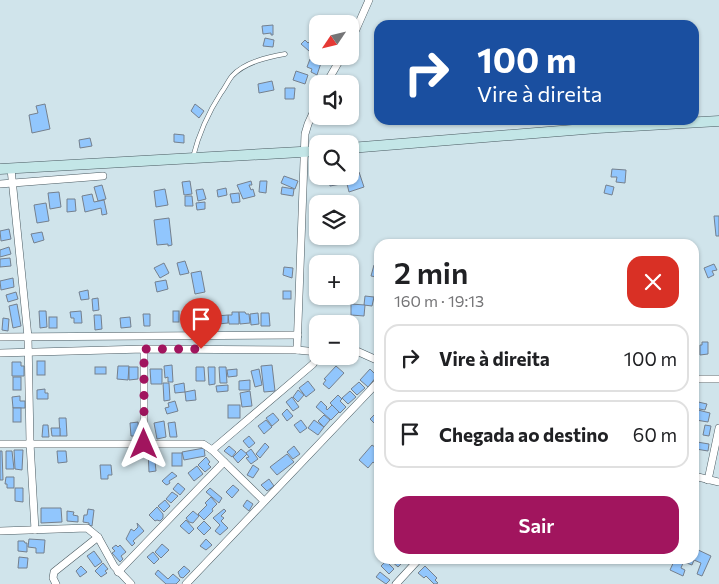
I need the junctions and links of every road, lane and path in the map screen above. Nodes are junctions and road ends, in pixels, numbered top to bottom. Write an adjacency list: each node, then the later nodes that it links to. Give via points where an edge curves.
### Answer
1 (369, 0): 2 (street)
2 (359, 23)
3 (286, 54): 11 (lane, via 267,57 232,76 206,119)
4 (719, 121): 6 (main road)
5 (309, 122): 9 (street, via 305,134)
6 (699, 122)
7 (649, 125): 8 (main road)
8 (359, 147)
9 (306, 152): 10 (main road); 11 (main road); 17 (street)
10 (309, 152)
11 (192, 159): 12 (main road)
12 (11, 168): 13 (main road); 15 (street)
13 (0, 169)
14 (103, 176): 15 (street)
15 (12, 183): 16 (street); 19 (street)
16 (0, 184)
17 (298, 335): 19 (street); 21 (street)
18 (0, 337): 19 (street)
19 (28, 337): 25 (street)
20 (144, 349): 21 (street); 25 (street); 34 (street)
21 (297, 350): 22 (street)
22 (309, 351)
23 (359, 352): 26 (street)
24 (0, 353): 25 (street)
25 (28, 353): 32 (street)
26 (374, 359)
27 (312, 365): 35 (street)
28 (699, 379): 29 (street)
29 (719, 379)
30 (374, 387): 41 (street)
31 (719, 428): 37 (street)
32 (30, 443): 33 (street); 34 (street); 42 (street)
33 (0, 444)
34 (144, 444): 35 (street, via 203,444)
35 (212, 450): 36 (street)
36 (224, 462): 41 (street); 46 (street)
37 (715, 465): 39 (street)
38 (699, 477): 39 (street)
39 (708, 480): 40 (street)
40 (719, 482)
41 (264, 501): 49 (street)
42 (35, 530): 43 (street); 44 (street, via 83,527)
43 (0, 531)
44 (98, 537): 46 (street); 47 (street, via 54,572)
45 (414, 564): 50 (street)
46 (118, 572): 48 (street)
47 (56, 584)
48 (131, 584)
49 (186, 584)
50 (396, 584)

